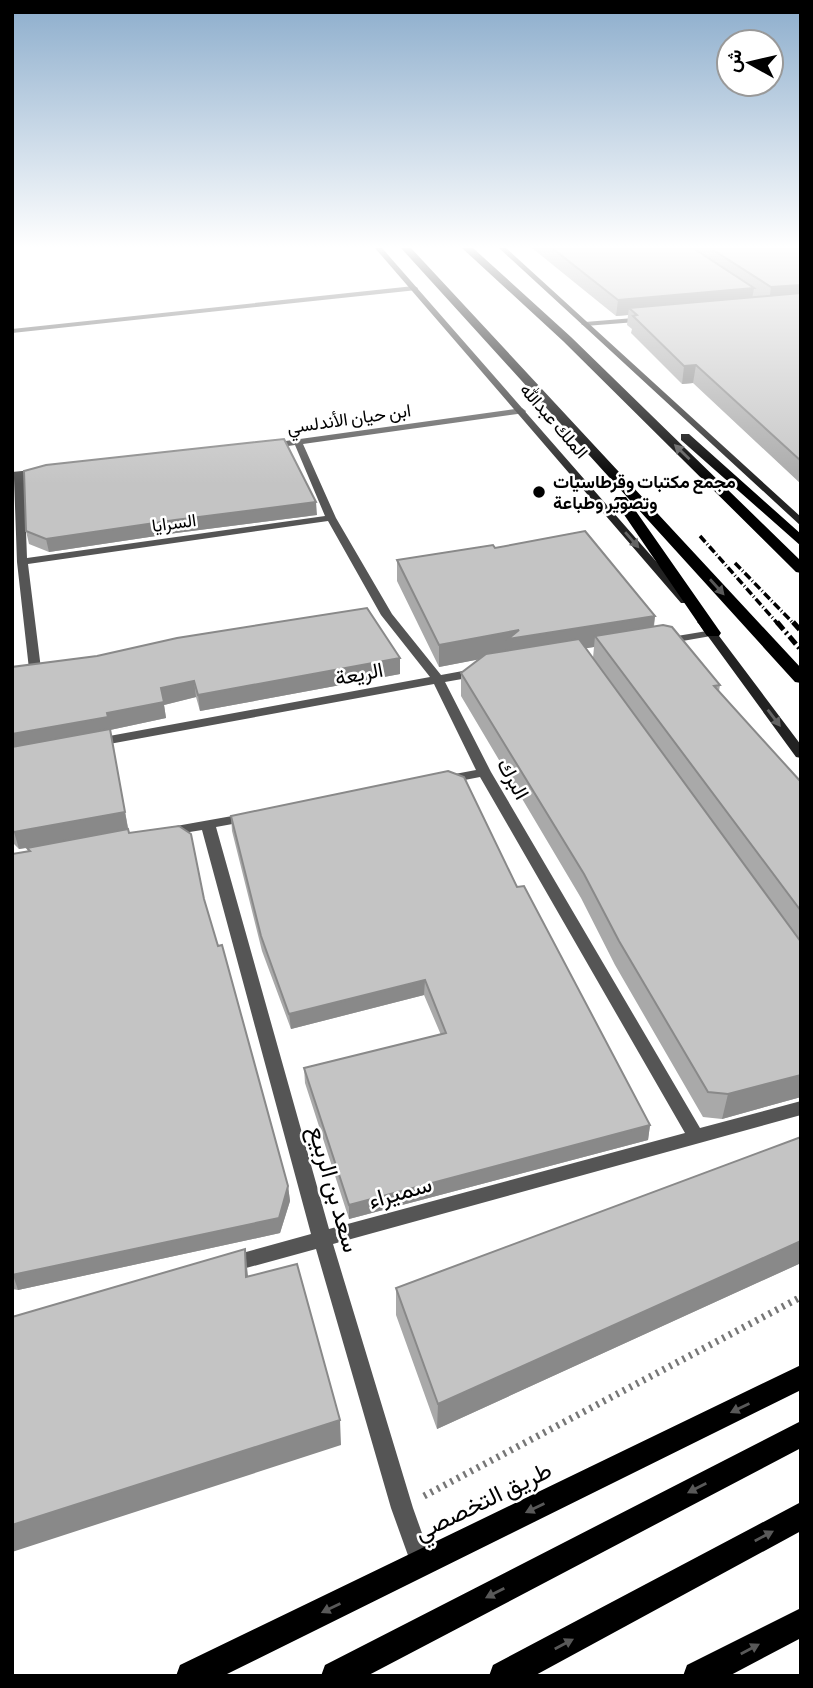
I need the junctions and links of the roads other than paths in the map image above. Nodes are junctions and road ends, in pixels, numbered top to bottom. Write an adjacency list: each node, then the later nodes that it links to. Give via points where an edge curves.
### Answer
1 (52, 327): 6 (street)
2 (448, 327): 9 (main road, الملك عبدالله)
3 (479, 327): 8 (highway)
4 (554, 327): 7 (highway)
5 (588, 327): 15 (main road)
6 (12, 331)
7 (567, 339): 16 (highway, via 606,365); 18 (highway, one-way to 7)
8 (495, 344): 19 (highway, via 517,381 634,514); 23 (highway, one-way to 23)
9 (522, 411): 10 (street, ابن حيان الأندلسي); 19 (main road, الملك عبدالله, one-way to 19)
10 (298, 442): 11 (street, ابن حيان الأندلسي); 14 (street, البرك)
11 (258, 447)
12 (59, 470): 13 (street)
13 (15, 475): 17 (street)
14 (331, 518): 17 (street, السرايا); 24 (street, البرك, via 380,616)
15 (801, 523)
16 (801, 542)
17 (22, 562): 21 (street, via 29,670)
18 (801, 569)
19 (713, 633): 20 (street); 26 (main road, الملك عبدالله, one-way to 26)
20 (646, 644)
21 (48, 667)
22 (489, 670): 24 (street, الريعة)
23 (801, 678)
24 (438, 679): 25 (street, الريعة); 27 (street, البرك)
25 (81, 745)
26 (801, 754)
27 (484, 772): 28 (street); 33 (street, البرك)
28 (432, 782)
29 (261, 815): 30 (street)
30 (208, 825): 31 (street); 34 (street, سعد بن الربيع)
31 (153, 834)
32 (801, 1108): 33 (street, سميراء)
33 (695, 1135): 34 (street, سميراء)
34 (322, 1239): 35 (street, سميراء); 39 (street, سعد بن الربيع)
35 (214, 1269)
36 (801, 1377): 39 (main road, طريق التخصصي, one-way to 39)
37 (801, 1434): 42 (main road, one-way to 42)
38 (801, 1516): 43 (main road, one-way to 38)
39 (422, 1564): 41 (main road, طريق التخصصي, one-way to 41)
40 (801, 1622): 44 (main road, one-way to 40)
41 (191, 1676)
42 (336, 1676)
43 (504, 1676)
44 (698, 1676)

